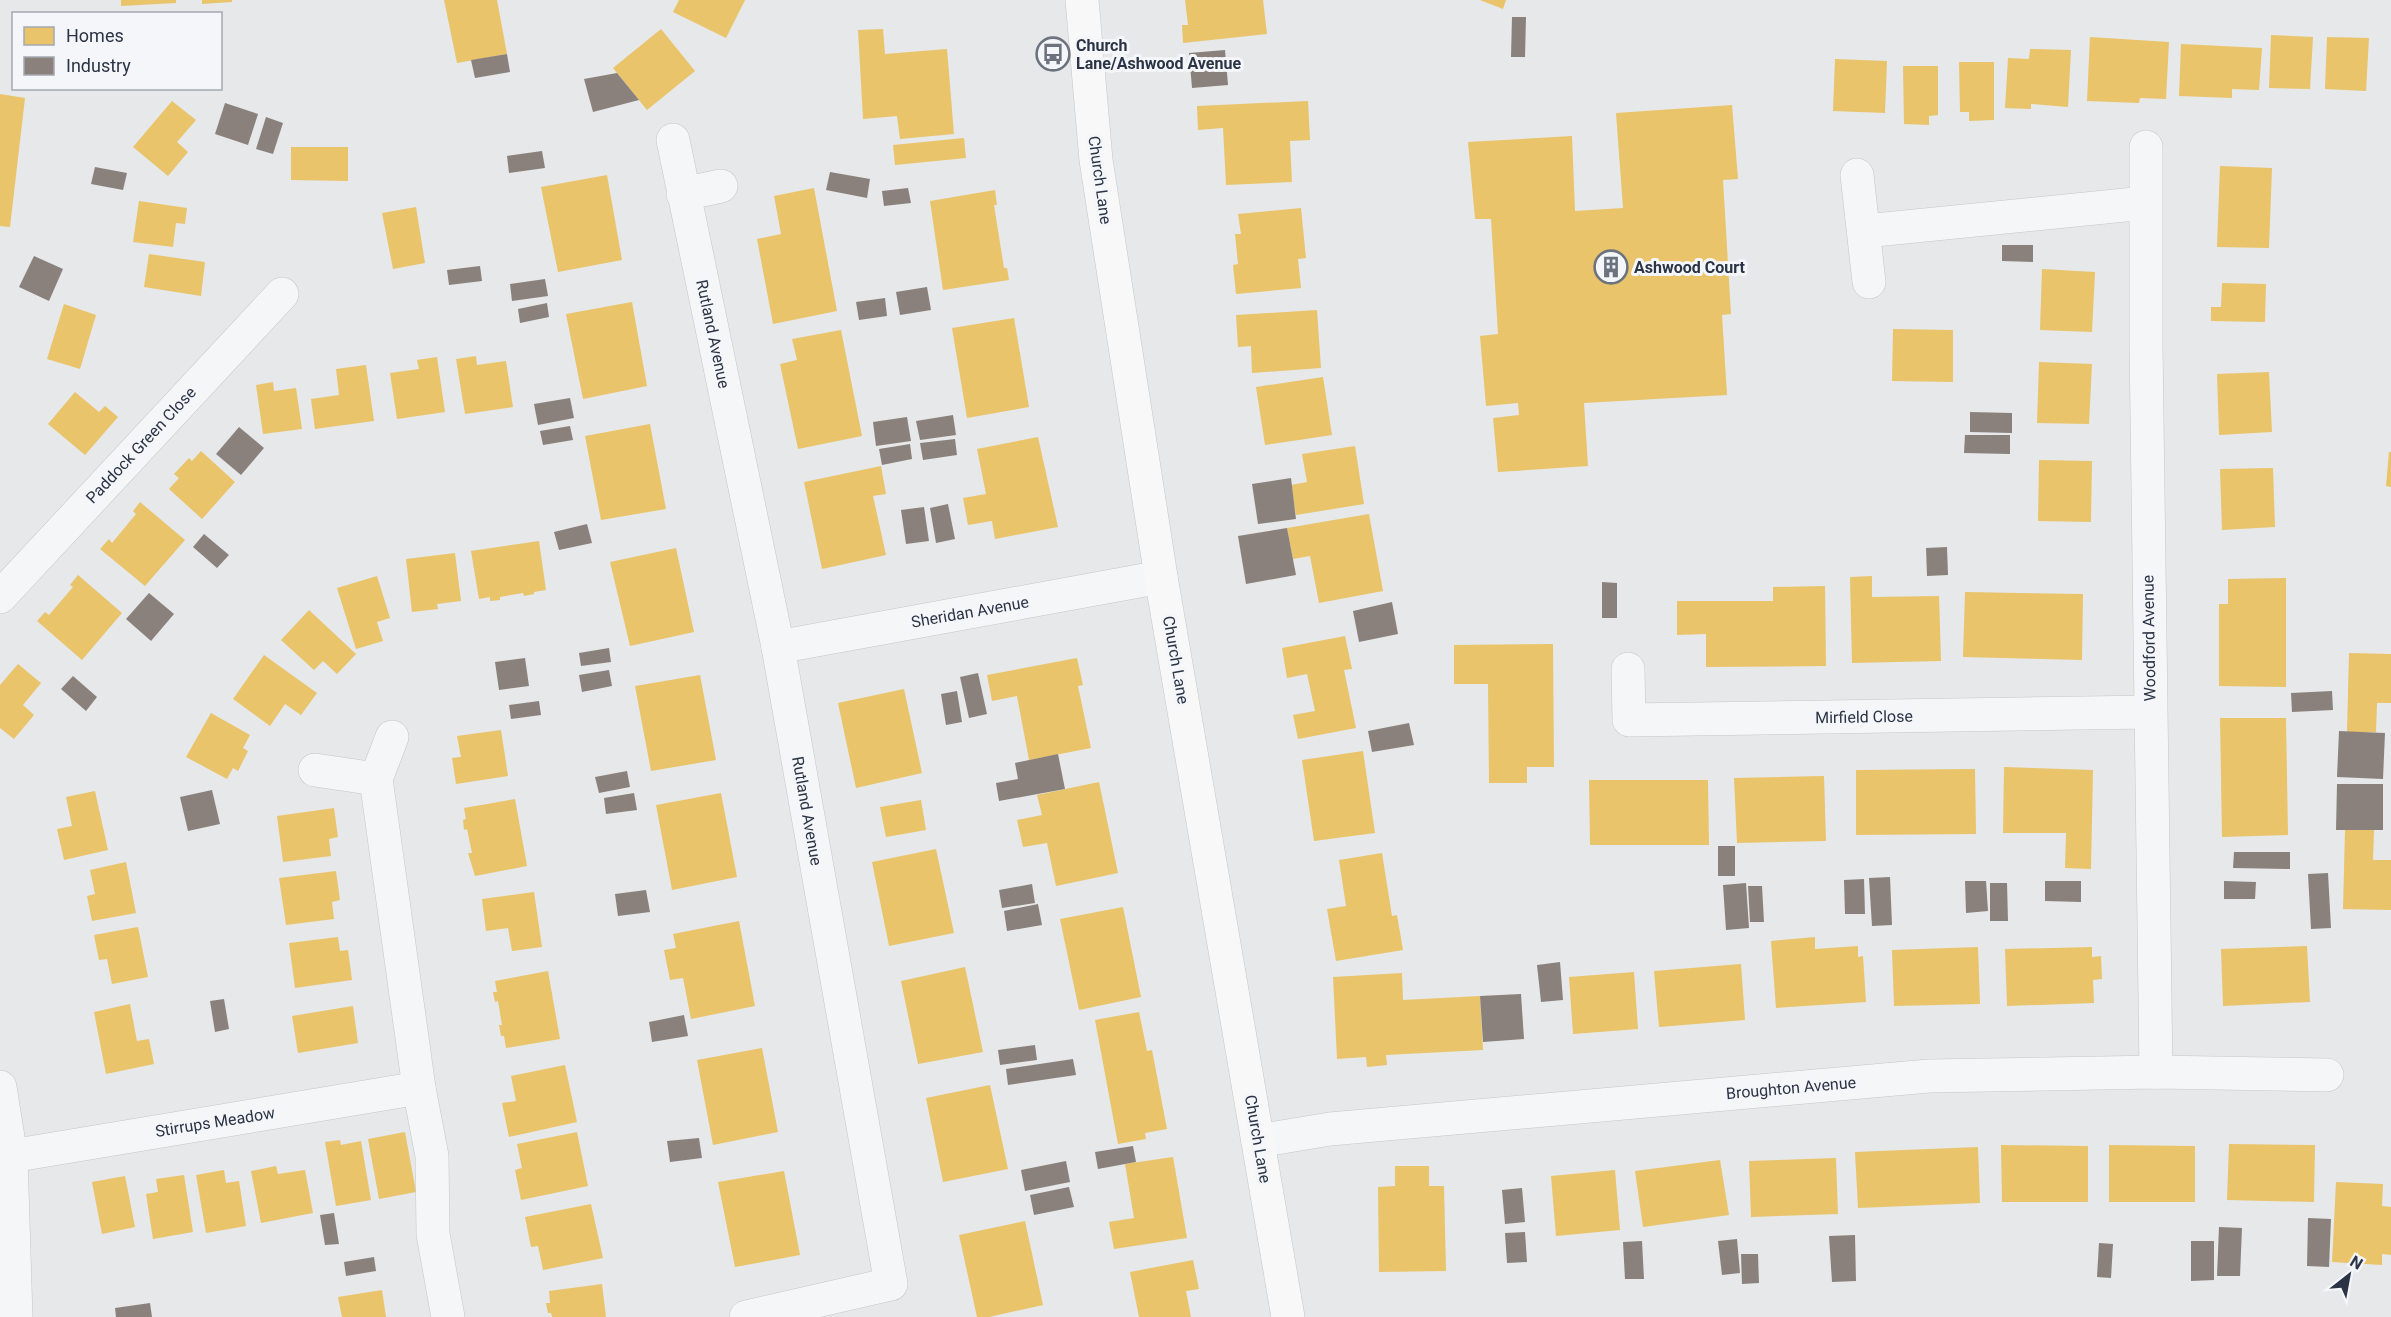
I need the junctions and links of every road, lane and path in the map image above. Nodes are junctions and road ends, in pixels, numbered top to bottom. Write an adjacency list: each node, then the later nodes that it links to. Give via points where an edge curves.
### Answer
1 (1082, 0): 11 (main road, Church Lane, via 1096,160)
2 (673, 140): 6 (street, Rutland Avenue)
3 (2146, 147): 7 (street, Woodford Avenue)
4 (1857, 175): 8 (street)
5 (721, 186): 6 (street)
6 (683, 194): 13 (street, Rutland Avenue)
7 (2145, 203): 8 (street); 15 (street, Woodford Avenue)
8 (1864, 231): 9 (street)
9 (1869, 282)
10 (282, 294): 12 (street, Paddock Green Close)
11 (1161, 577): 13 (street, Sheridan Avenue); 23 (main road, Church Lane)
12 (0, 597)
13 (778, 647): 27 (street, Rutland Avenue, via 891,1284)
14 (1628, 669): 15 (street, Mirfield Close, via 1629,720)
15 (2150, 712): 19 (street, Woodford Avenue)
16 (392, 737): 18 (street)
17 (315, 770): 18 (street)
18 (376, 779): 22 (street)
19 (2156, 1072): 20 (street, Broughton Avenue); 23 (street, Broughton Avenue, via 1929,1076 1330,1129)
20 (2327, 1075)
21 (0, 1086): 24 (street)
22 (419, 1088): 24 (street, Stirrups Meadow); 26 (street, via 432,1156 433,1234)
23 (1258, 1141): 28 (main road, Church Lane)
24 (11, 1156): 25 (street)
25 (16, 1317)
26 (448, 1317)
27 (746, 1317)
28 (1288, 1317)

